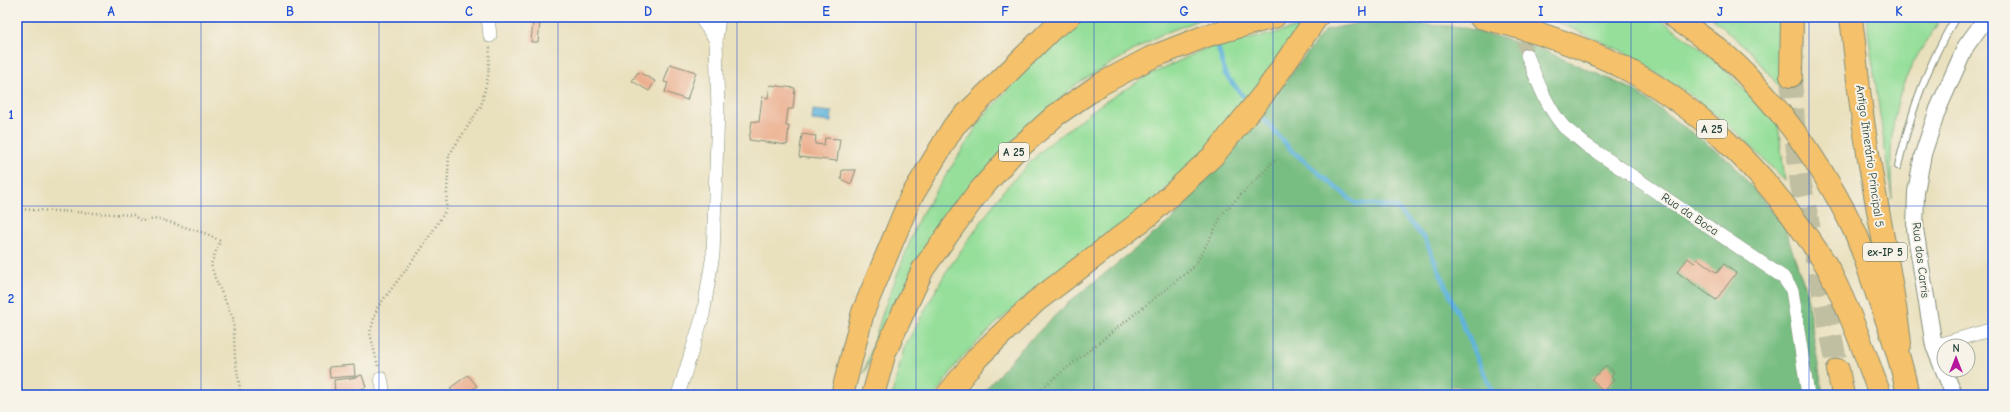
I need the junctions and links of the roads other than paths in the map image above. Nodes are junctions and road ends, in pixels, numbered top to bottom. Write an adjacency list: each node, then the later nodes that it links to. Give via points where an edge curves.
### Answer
1 (488, 17): 13 (street)
2 (700, 17): 14 (street)
3 (719, 17): 14 (street)
4 (1069, 17): 25 (highway, via 1054,27 954,126 910,198 863,312)
5 (1317, 17): 27 (highway, via 1266,91 1214,156 1148,216 1035,302 978,357)
6 (1480, 17): 30 (highway, A 25, via 1527,28 1578,47 1633,72 1689,109 1741,155 1783,203 1830,271 1860,340)
7 (1674, 17): 20 (highway, via 1708,41 1750,79 1789,124 1822,174 1856,235)
8 (1792, 17): 16 (highway)
9 (1851, 17): 20 (highway, Antigo Itinerário Principal 5 / ex-IP 5, via 1866,139 1881,234 1895,300)
10 (1956, 17): 17 (lane, via 1938,47 1913,107)
11 (1987, 17): 19 (street, Rua dos Carris, via 1966,46 1938,109 1923,154 1916,192 1915,229)
12 (1268, 18): 26 (highway, A 25, via 1206,36 1122,72 1056,115 1012,154 976,195 923,269 885,352)
13 (490, 36)
14 (716, 40): 24 (street, via 718,110 713,254 703,315)
15 (1527, 55): 28 (street, Rua da Boca, via 1548,103 1565,127 1586,145 1783,276 1792,290)
16 (1791, 76)
17 (1898, 166)
18 (1993, 329): 19 (street)
19 (1934, 346): 32 (street, Rua dos Carris)
20 (1902, 366): 31 (highway)
21 (1838, 370): 29 (highway)
22 (381, 378): 23 (street)
23 (384, 395)
24 (678, 395)
25 (842, 395)
26 (873, 395)
27 (947, 395)
28 (1808, 395)
29 (1843, 395)
30 (1880, 395)
31 (1908, 395)
32 (1954, 395)

